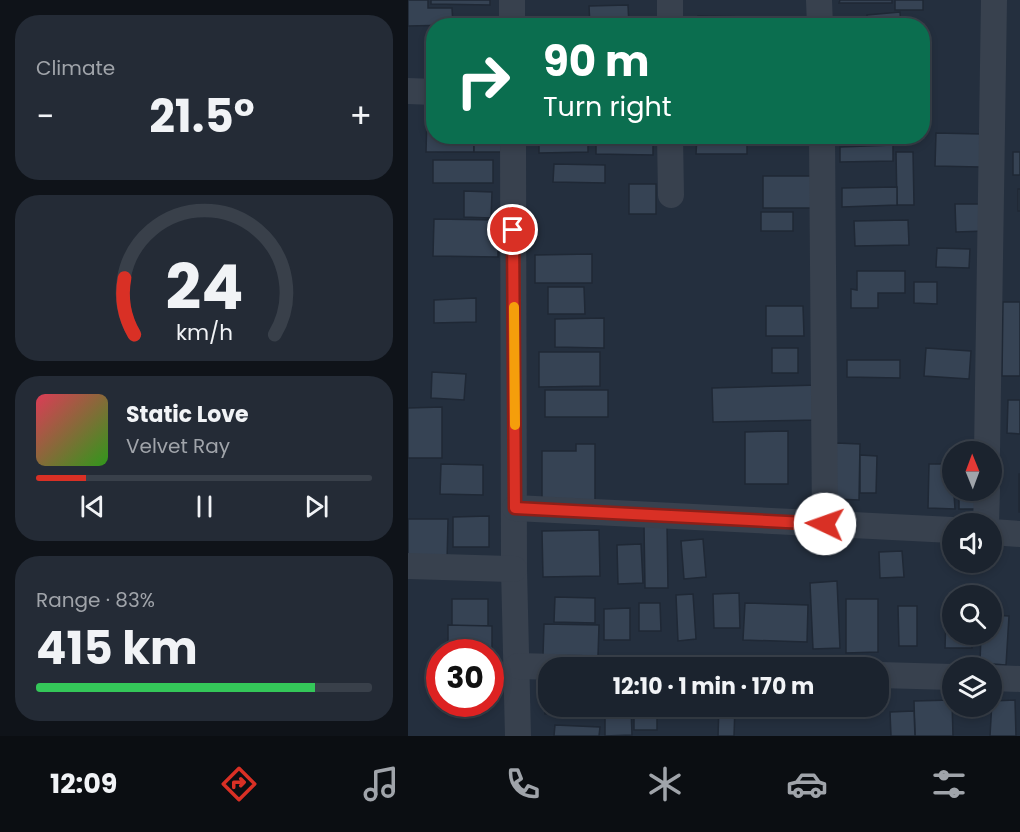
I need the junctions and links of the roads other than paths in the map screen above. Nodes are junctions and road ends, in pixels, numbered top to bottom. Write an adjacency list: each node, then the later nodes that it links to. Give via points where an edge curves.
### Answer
1 (512, 0): 5 (street)
2 (670, 0): 6 (street)
3 (819, 0): 7 (street)
4 (994, 0): 14 (street)
5 (512, 18)
6 (670, 18)
7 (820, 18)
8 (408, 92): 9 (street)
9 (426, 92)
10 (513, 144): 15 (street)
11 (670, 144): 13 (street)
12 (822, 144): 16 (street)
13 (671, 195)
14 (987, 441)
15 (515, 508): 16 (street); 21 (street)
16 (825, 524): 17 (street)
17 (942, 530)
18 (1002, 533): 19 (street)
19 (1020, 534)
20 (408, 566): 21 (street)
21 (514, 569): 22 (street)
22 (518, 666): 23 (street); 28 (street)
23 (538, 667)
24 (889, 675): 25 (street)
25 (942, 677)
26 (1002, 678): 27 (street)
27 (1020, 679)
28 (518, 736)

